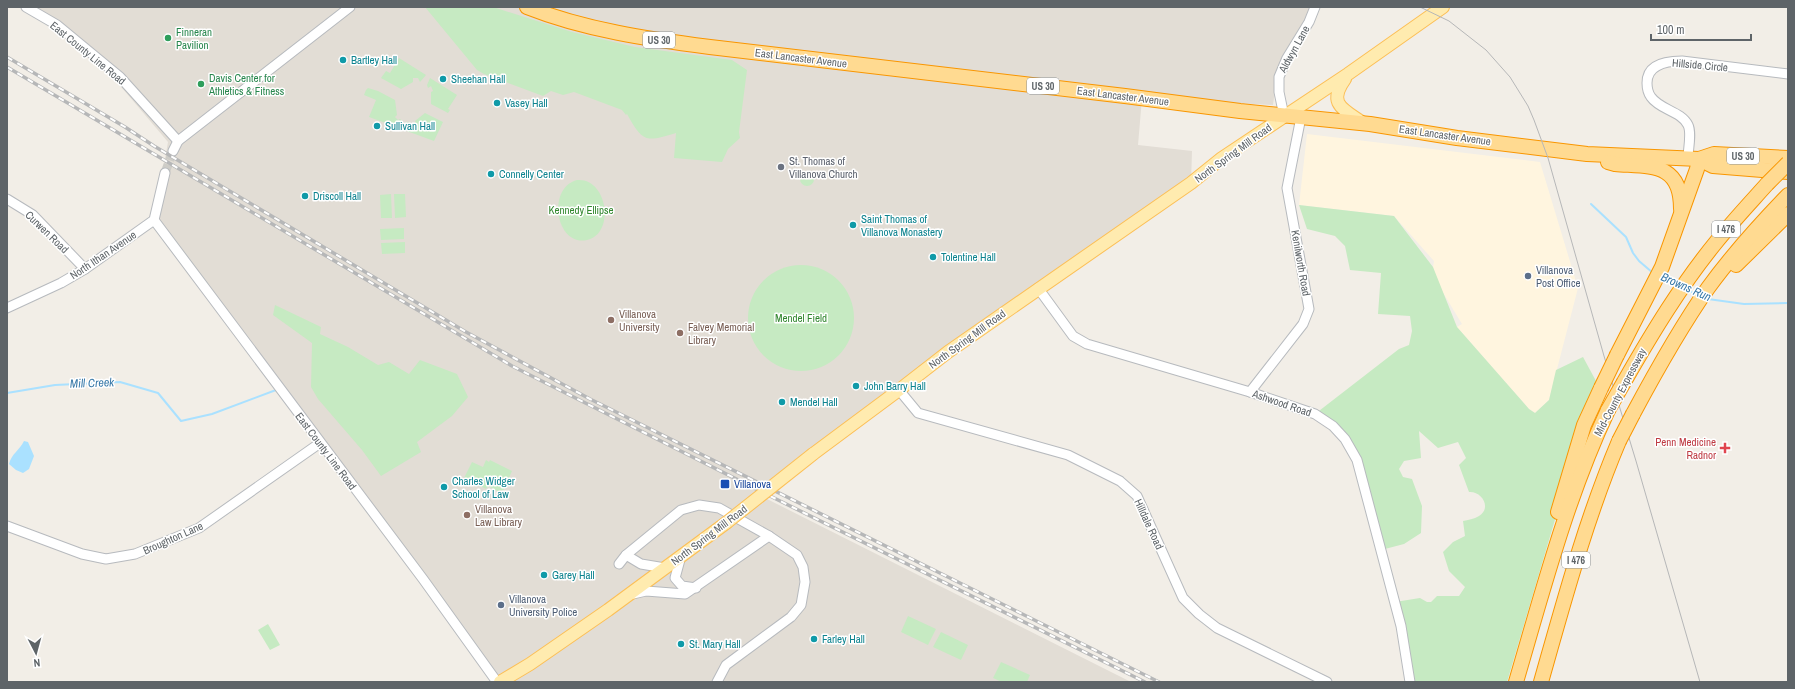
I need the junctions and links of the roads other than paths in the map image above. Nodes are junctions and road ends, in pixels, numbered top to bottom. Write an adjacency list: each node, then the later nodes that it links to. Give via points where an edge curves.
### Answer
1 (26, 7): 11 (street, East County Line Road, via 56,25 120,77)
2 (350, 7): 11 (street)
3 (527, 7): 8 (highway, East Lancaster Avenue / US 30, via 583,24 652,39)
4 (1315, 7): 8 (street, Aldwyn Lane, via 1279,77)
5 (1443, 7): 6 (main road, North Spring Mill Road)
6 (1348, 74): 8 (main road, North Spring Mill Road); 10 (main road, via 1337,92 1338,103 1343,110)
7 (1788, 74): 15 (street, Hillside Circle, via 1682,61 1671,61 1657,66 1648,76 1648,91 1655,101 1688,124)
8 (1284, 116): 9 (highway, East Lancaster Avenue / US 30); 25 (main road, North Spring Mill Road)
9 (1301, 117): 10 (highway, East Lancaster Avenue / US 30); 29 (street, Kenilworth Road, via 1287,188 1309,309 1303,324)
10 (1363, 124): 13 (highway, East Lancaster Avenue / US 30)
11 (178, 141): 12 (street)
12 (173, 151)
13 (1588, 154): 15 (highway, East Lancaster Avenue / US 30); 22 (highway, via 1615,164 1666,171 1680,190)
14 (1788, 158): 15 (highway, East Lancaster Avenue / US 30, via 1714,154)
15 (1693, 159): 17 (highway, East Lancaster Avenue / US 30, via 1713,166); 22 (highway, via 1697,169)
16 (1788, 163): 39 (highway, Mid-County Expressway / I 476, bridge, via 1717,241 1689,278 1608,410 1576,486)
17 (1788, 172)
18 (165, 173): 23 (street)
19 (1788, 195): 26 (highway, Mid-County Expressway / I 476, via 1761,223)
20 (7, 199): 24 (street, Curwen Road, via 33,216)
21 (1788, 214): 26 (highway)
22 (1681, 215): 39 (highway, bridge, via 1662,267 1584,425 1544,560)
23 (154, 220): 24 (street, North Ithan Avenue); 30 (street, East County Line Road)
24 (85, 269): 27 (street, North Ithan Avenue)
25 (1038, 288): 28 (main road, North Spring Mill Road); 29 (street, Ashwood Road, via 1073,336 1087,344)
26 (1708, 291): 45 (highway, Mid-County Expressway / I 476, bridge, via 1669,349 1619,442 1577,557)
27 (7, 308)
28 (899, 390): 34 (main road, North Spring Mill Road, bridge); 42 (street, Hilldale Road, via 918,413 1068,455 1120,481 1137,496 1183,598 1199,614 1217,628)
29 (1250, 392): 43 (street, Ashwood Road, via 1315,414 1333,426 1345,439 1357,460 1401,626)
30 (320, 443): 31 (street, Broughton Lane, via 199,528 135,554 106,559 82,554); 40 (street, East County Line Road)
31 (7, 526)
32 (768, 536): 33 (street, via 719,508 699,505 681,510); 37 (street); 41 (street, via 797,555 803,567 805,582 801,605 791,617 726,665)
33 (626, 555): 35 (street); 36 (street, via 641,564)
34 (681, 556): 36 (main road, North Spring Mill Road); 37 (street, via 675,578 682,586)
35 (619, 564)
36 (665, 568): 38 (main road, North Spring Mill Road)
37 (696, 588): 38 (street, via 685,594 646,591)
38 (627, 596): 40 (main road, North Spring Mill Road, via 530,664)
39 (1531, 629): 44 (highway, Mid-County Expressway / I 476)
40 (499, 682)
41 (717, 682)
42 (1326, 682)
43 (1410, 682)
44 (1516, 682)
45 (1541, 682)

